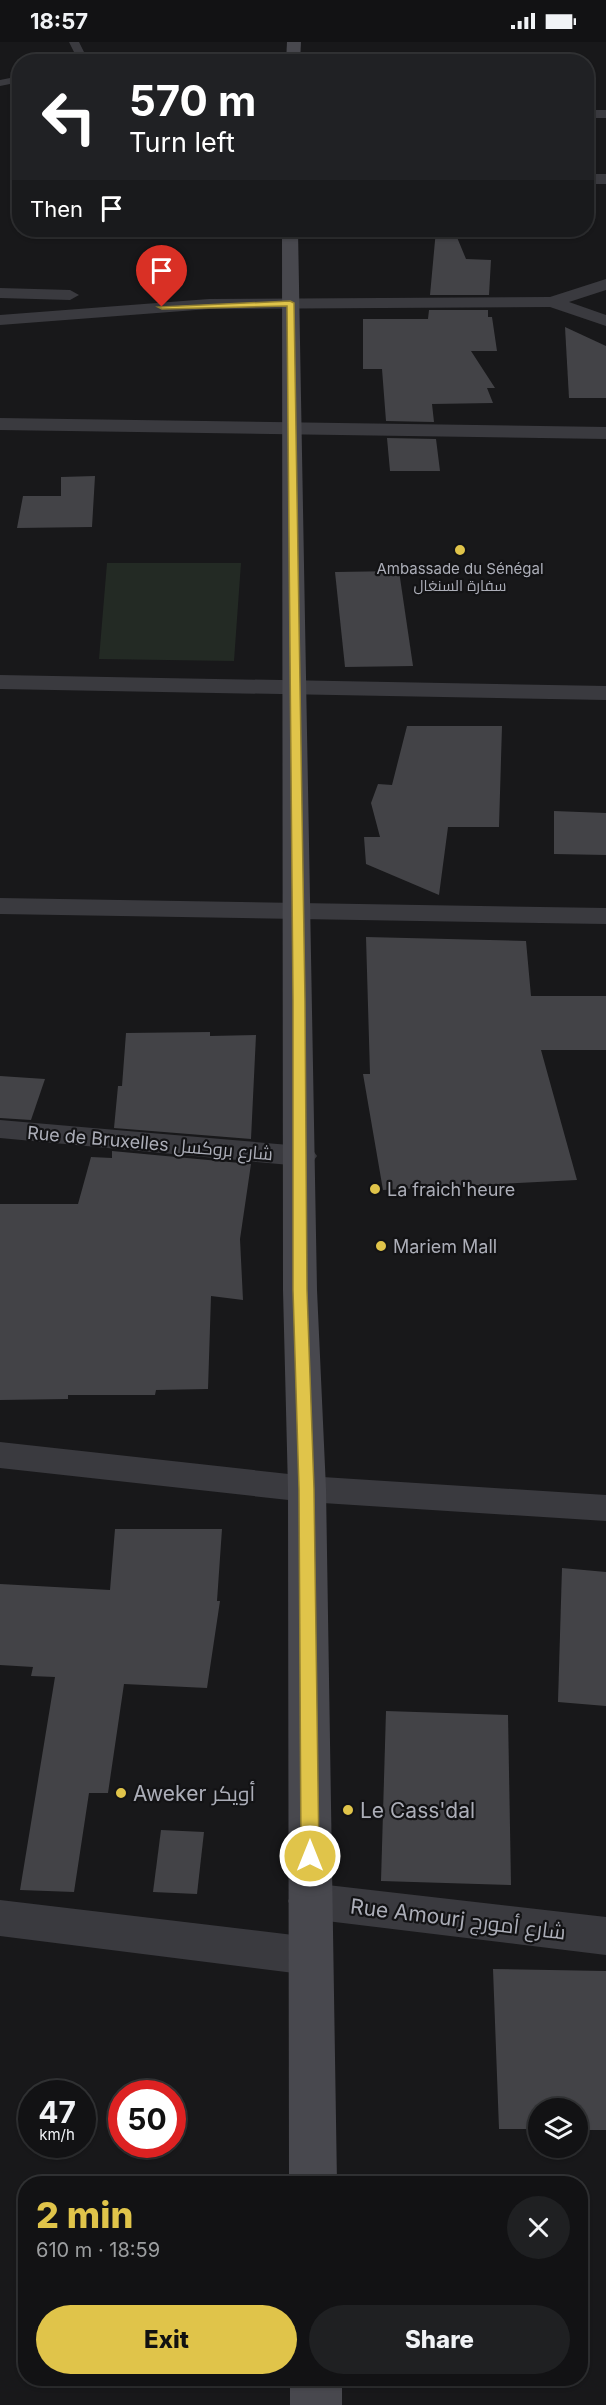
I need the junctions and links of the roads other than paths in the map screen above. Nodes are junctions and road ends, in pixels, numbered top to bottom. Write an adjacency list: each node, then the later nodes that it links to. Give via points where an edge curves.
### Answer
1 (290, 237): 5 (main road)
2 (606, 284): 4 (street)
3 (0, 293): 6 (street)
4 (552, 302): 5 (street); 8 (street)
5 (290, 303): 6 (street); 10 (main road)
6 (209, 304): 7 (street)
7 (0, 320)
8 (606, 321)
9 (0, 423): 10 (street)
10 (292, 428): 11 (street); 13 (main road)
11 (606, 433)
12 (4, 672): 13 (street, via 32,682)
13 (295, 687): 14 (street); 16 (main road)
14 (606, 693)
15 (0, 906): 16 (street)
16 (298, 912): 17 (street); 19 (main road)
17 (606, 916)
18 (0, 1129): 19 (street, Rue de Bruxelles شارع بروكسل)
19 (301, 1156): 21 (main road, via 300,1290)
20 (0, 1455): 21 (street)
21 (307, 1489): 22 (street); 23 (main road)
22 (606, 1508)
23 (310, 1901): 25 (street, Rue Amourj شارع أمورج); 26 (main road)
24 (0, 1918): 26 (street)
25 (606, 1936)
26 (310, 1956): 27 (main road)
27 (313, 2176)
28 (316, 2386): 29 (main road)
29 (316, 2405)

